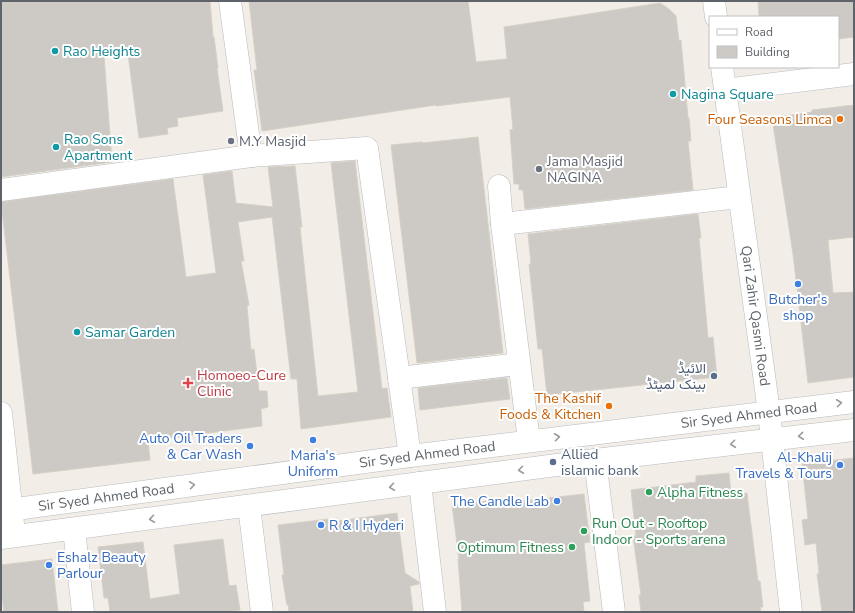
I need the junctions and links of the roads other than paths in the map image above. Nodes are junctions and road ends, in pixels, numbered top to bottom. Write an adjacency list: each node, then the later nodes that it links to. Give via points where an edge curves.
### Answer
1 (230, 1): 7 (street)
2 (714, 1): 3 (street)
3 (716, 16)
4 (722, 68): 6 (street, Qari Zahir Qasmi Road)
5 (854, 74): 6 (street)
6 (725, 90): 10 (street, Qari Zahir Qasmi Road)
7 (251, 156): 9 (street); 13 (street, via 367,148)
8 (498, 186): 11 (street)
9 (1, 190)
10 (739, 197): 11 (street); 15 (street, Qari Zahir Qasmi Road)
11 (502, 224): 12 (street)
12 (519, 364): 13 (street); 19 (street)
13 (399, 378): 20 (street)
14 (854, 402): 15 (street, Sir Syed Ahmed Road, one-way to 14)
15 (768, 412): 18 (street, Qari Zahir Qasmi Road); 19 (street, Sir Syed Ahmed Road, one-way to 15)
16 (1, 413): 24 (street)
17 (854, 430): 18 (street, Sir Syed Ahmed Road, one-way to 18)
18 (772, 439): 21 (street, Sir Syed Ahmed Road, one-way to 21); 31 (street, Qari Zahir Qasmi Road)
19 (529, 441): 20 (street, Sir Syed Ahmed Road)
20 (410, 456): 24 (street, Sir Syed Ahmed Road, one-way to 20)
21 (595, 460): 22 (street, Sir Syed Ahmed Road, one-way to 22); 30 (street)
22 (420, 483): 23 (street, Sir Syed Ahmed Road, one-way to 23); 29 (street)
23 (249, 506): 25 (street, Sir Syed Ahmed Road, one-way to 25); 28 (street)
24 (6, 510): 26 (street)
25 (74, 529): 26 (street, Sir Syed Ahmed Road); 27 (street)
26 (8, 537)
27 (83, 612)
28 (262, 612)
29 (435, 612)
30 (614, 612)
31 (792, 612)

